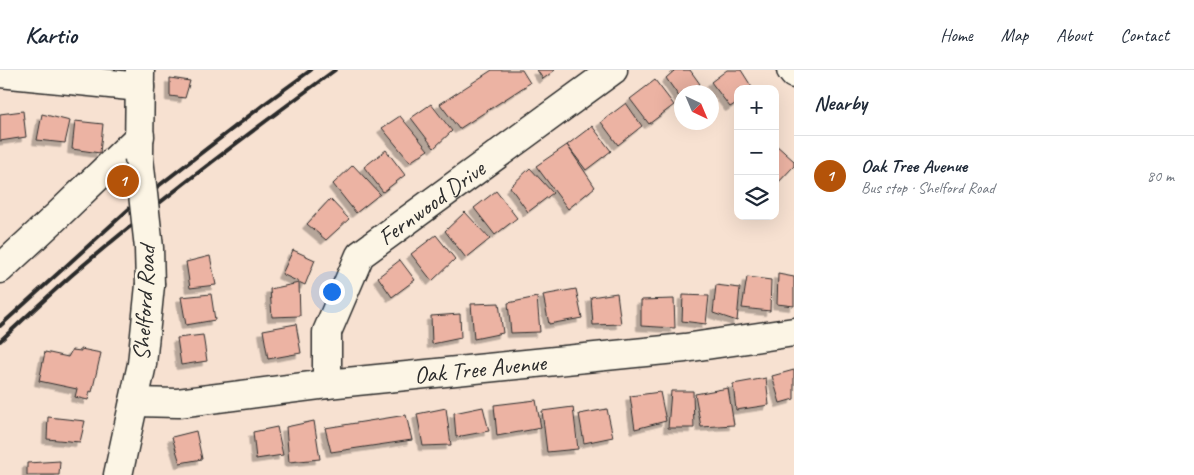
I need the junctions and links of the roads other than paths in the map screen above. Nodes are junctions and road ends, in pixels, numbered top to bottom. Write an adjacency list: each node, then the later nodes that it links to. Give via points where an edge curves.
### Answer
1 (613, 70): 9 (street, Fernwood Drive, via 360,255 327,332)
2 (791, 70): 4 (street)
3 (0, 73): 5 (street)
4 (794, 74)
5 (140, 78): 6 (street, Shelford Road)
6 (139, 147): 7 (street); 10 (street, Shelford Road, bridge, via 150,285 142,364)
7 (0, 268)
8 (794, 332): 9 (street, Oak Tree Avenue, via 685,348)
9 (327, 384): 10 (street, Oak Tree Avenue, via 178,403)
10 (134, 402): 11 (street, Shelford Road)
11 (118, 475)

